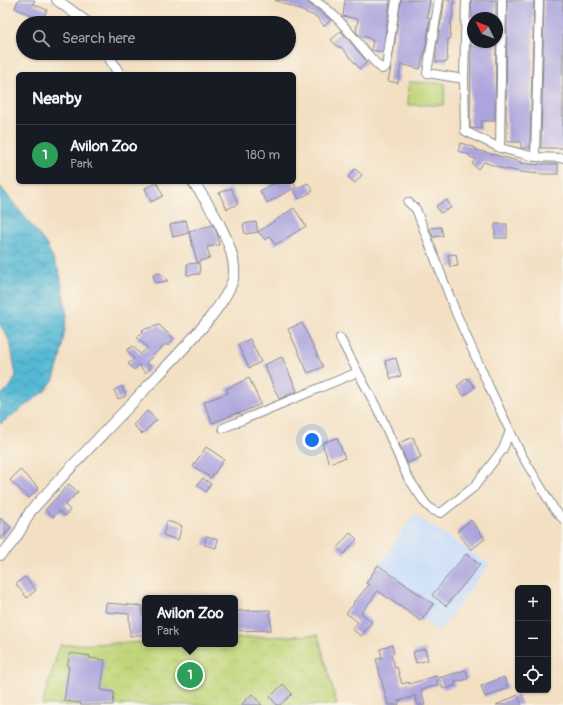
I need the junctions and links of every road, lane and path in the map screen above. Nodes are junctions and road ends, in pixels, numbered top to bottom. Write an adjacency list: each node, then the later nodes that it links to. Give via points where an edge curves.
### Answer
1 (57, 0): 8 (street)
2 (313, 0): 3 (street, via 340,20 384,69)
3 (396, 0)
4 (439, 0): 11 (street, via 427,72)
5 (466, 0): 11 (street)
6 (502, 0): 12 (street)
7 (539, 0): 13 (street)
8 (79, 16)
9 (111, 60): 10 (street)
10 (118, 72)
11 (464, 79): 12 (street, via 465,131)
12 (500, 148): 13 (street)
13 (535, 157): 14 (street)
14 (563, 158)
15 (194, 184): 22 (street, via 227,239 234,274 230,288 204,325 30,512 18,536)
16 (408, 202): 20 (street, via 416,209 456,314)
17 (340, 338): 18 (street)
18 (358, 372): 19 (street); 20 (street, via 381,416 407,476 432,510 441,513 474,487 503,449)
19 (223, 428)
20 (510, 430): 21 (street, via 528,466)
21 (563, 519)
22 (0, 556)

